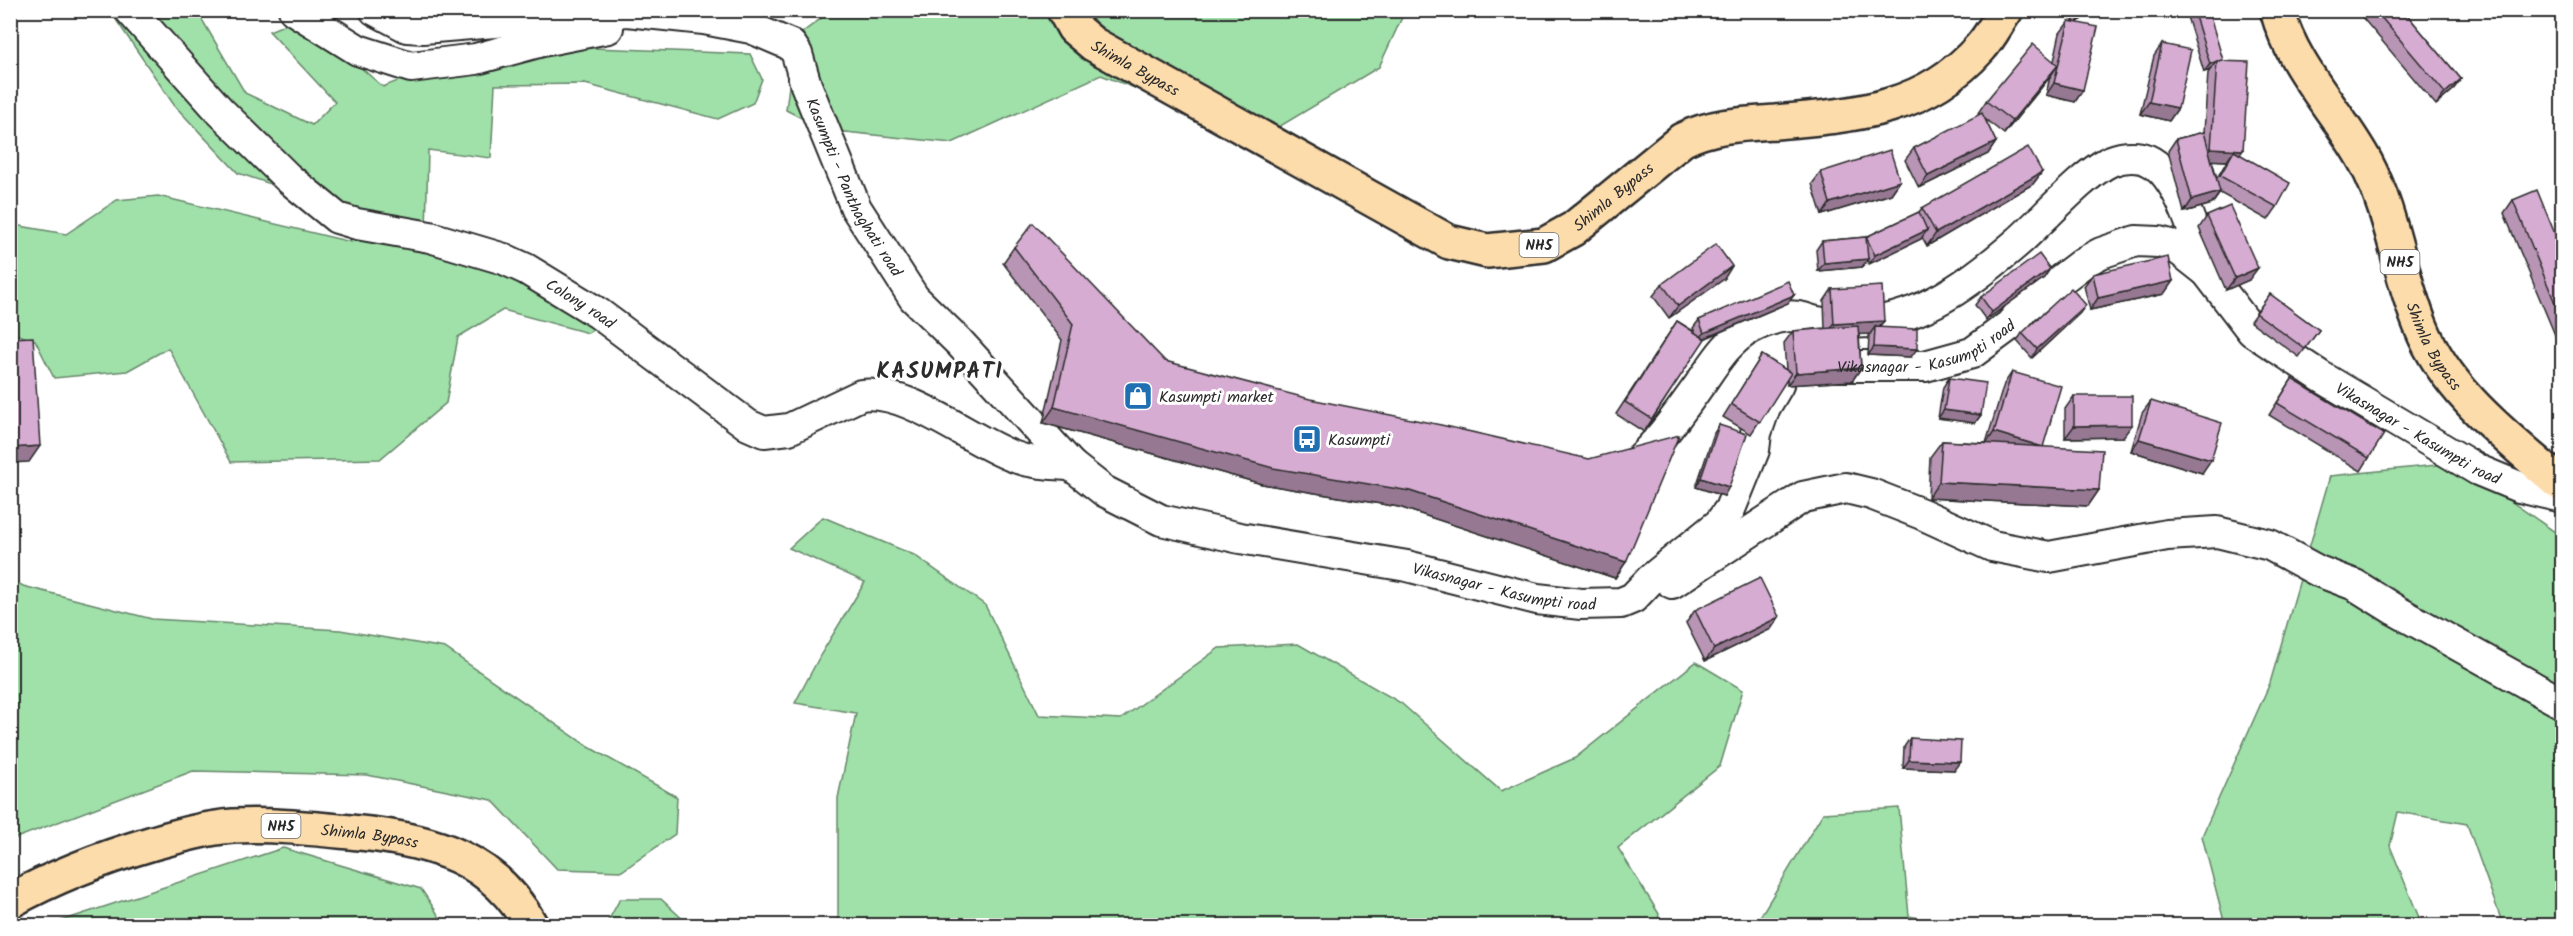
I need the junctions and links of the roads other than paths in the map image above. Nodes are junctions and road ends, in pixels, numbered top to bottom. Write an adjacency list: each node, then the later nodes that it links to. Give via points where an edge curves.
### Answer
1 (130, 10): 9 (street, Colony road, via 219,110 288,178 337,218 430,237 526,269 598,313 748,425 764,432 789,429 873,393 907,403 1012,456 1041,464)
2 (294, 10): 7 (street, via 358,50 411,67 476,60 565,36)
3 (375, 10): 7 (street, Kasumpti - Panthaghati road, via 407,27 423,28 606,11)
4 (1064, 10): 5 (highway, Shimla Bypass / NH5, via 1074,28 1093,44 1449,242 1487,251 1544,245 1573,229 1682,140 1702,130 1829,117 1897,104 1923,93 1975,53)
5 (2006, 10)
6 (2277, 10): 10 (highway, Shimla Bypass / NH5, via 2307,75 2367,166 2432,350 2462,392)
7 (682, 16): 9 (street, Kasumpti - Panthaghati road, via 751,28 791,45 856,208 914,298)
8 (2207, 272): 11 (street, via 2176,188 2161,171 2145,159 2127,156 2109,161 1977,275 1904,315 1879,321 1821,323 1784,316 1749,329 1730,343 1646,455); 12 (street, Vikasnagar - Kasumpti road, via 2252,331 2320,376 2478,470 2519,487); 14 (street, Vikasnagar - Kasumpti road, via 2174,246 2136,241 2084,262 1972,353 1925,366 1807,367 1787,375 1773,389 1765,407 1754,450 1730,509 1719,524)
9 (1071, 465): 13 (street, Kasumpti - Panthaghati road, via 1104,491 1161,520)
10 (2562, 485)
11 (1606, 489)
12 (2562, 497)
13 (1278, 544): 14 (street, Vikasnagar - Kasumpti road, via 1407,566 1537,599 1597,604)
14 (1633, 598): 15 (street, via 1664,588 1803,497 1846,488 1922,514 1992,546 2049,557 2167,535 2217,532 2245,537 2355,585)
15 (2562, 703)
16 (10, 901): 17 (highway, Shimla Bypass / NH5, via 94,861 176,837 231,826 289,826 395,836 460,856 489,875 520,906)
17 (531, 926)

